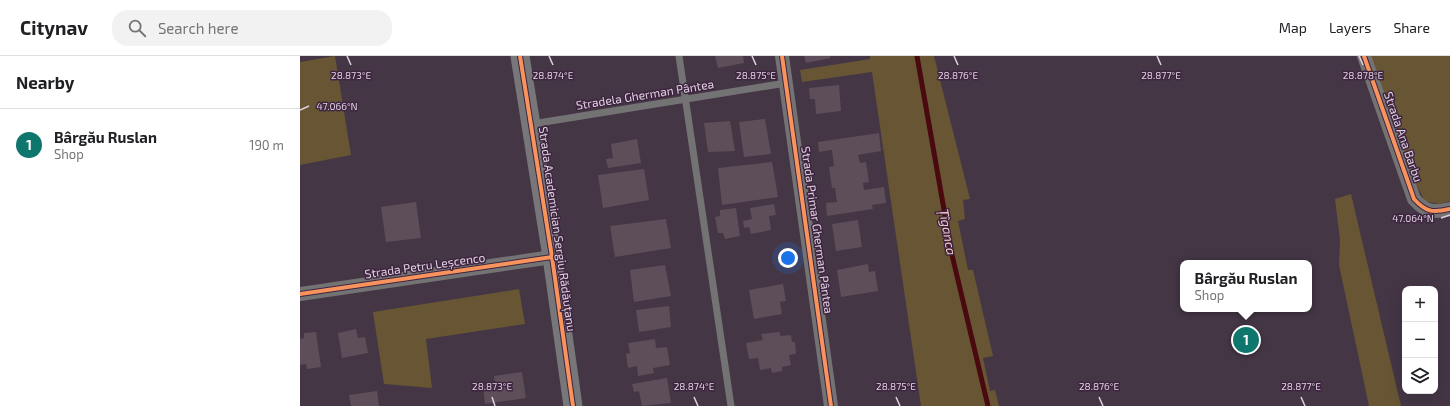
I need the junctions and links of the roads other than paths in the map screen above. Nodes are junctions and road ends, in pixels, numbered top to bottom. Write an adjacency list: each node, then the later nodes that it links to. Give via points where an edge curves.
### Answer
1 (520, 56): 7 (street, Strada Academician Sergiu Rădăuțanu)
2 (679, 56): 6 (lane)
3 (782, 56): 5 (street, Strada Primar Gherman Pântea)
4 (1364, 56): 8 (street, Strada Ana Barbu, via 1414,198 1423,209)
5 (786, 83): 6 (lane, Stradela Gherman Pântea); 13 (street, Strada Primar Gherman Pântea)
6 (685, 100): 7 (lane, Stradela Gherman Pântea); 12 (lane)
7 (532, 124): 9 (street, Strada Academician Sergiu Rădăuțanu)
8 (1443, 210)
9 (552, 257): 10 (street, Strada Petru Leșcenco); 11 (street, Strada Academician Sergiu Rădăuțanu)
10 (300, 294)
11 (573, 406)
12 (730, 406)
13 (832, 406)

